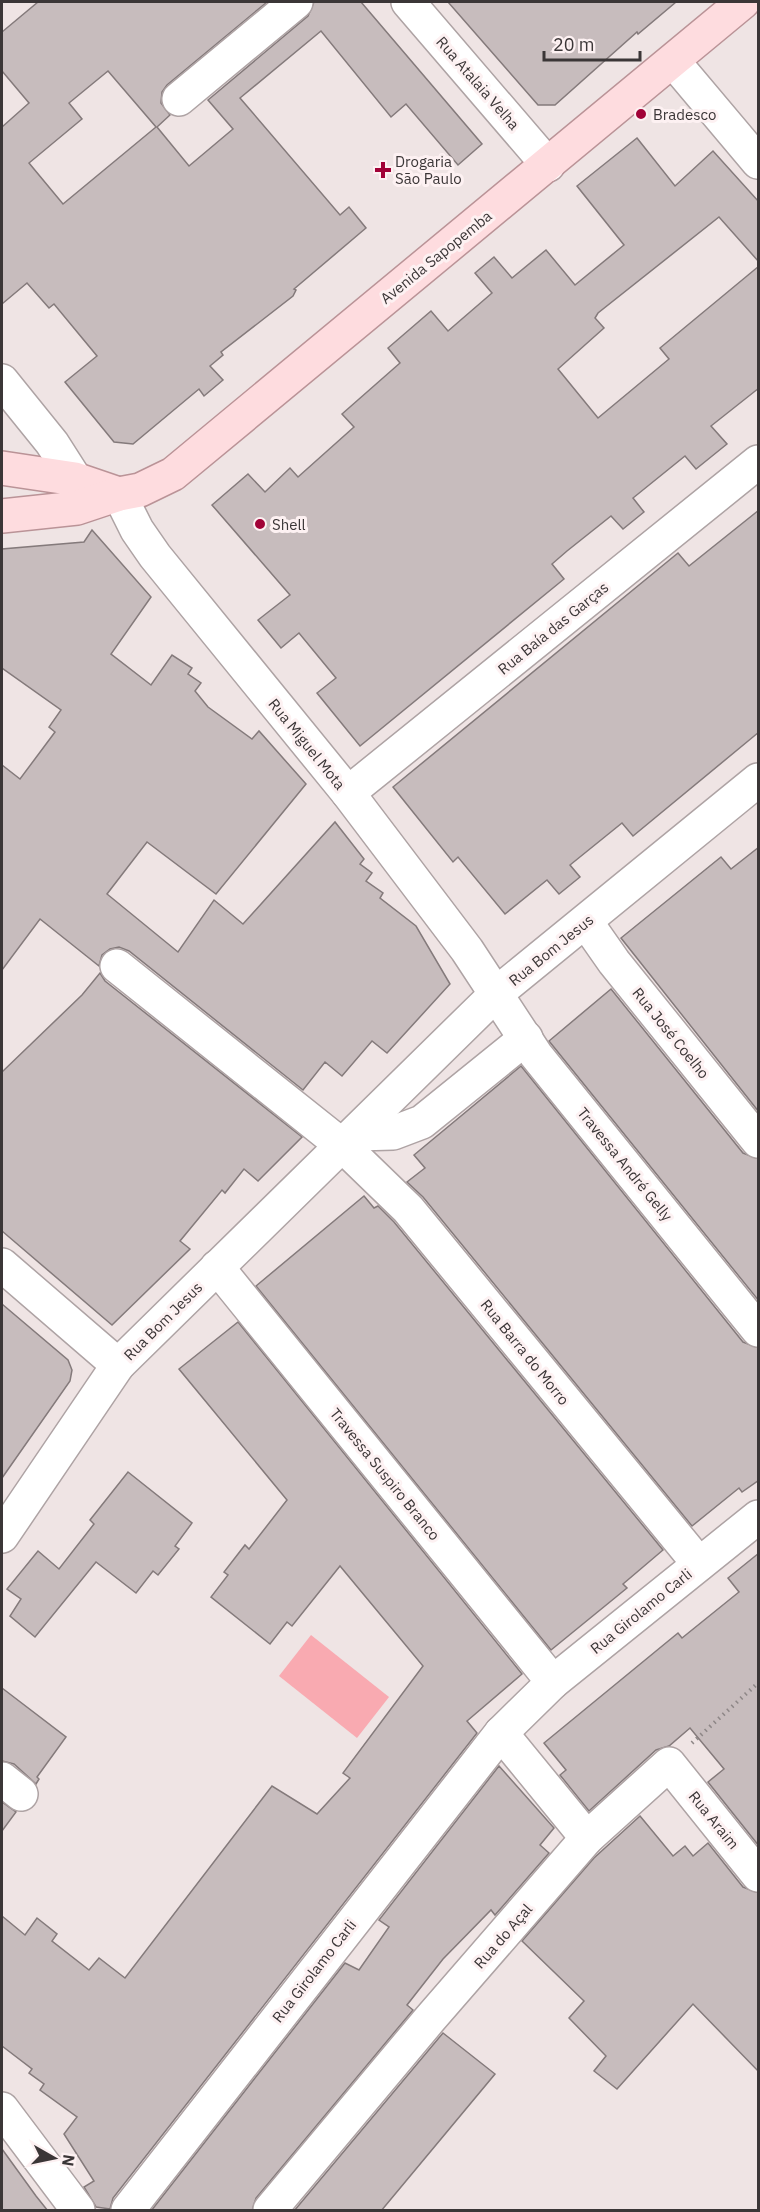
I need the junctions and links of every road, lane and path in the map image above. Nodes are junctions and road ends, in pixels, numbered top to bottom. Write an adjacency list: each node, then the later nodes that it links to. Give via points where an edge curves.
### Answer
1 (296, 2): 5 (street)
2 (408, 2): 7 (street, Rua Atalaia Velha)
3 (743, 2): 4 (main road, Avenida Sapopemba)
4 (674, 61): 6 (street); 7 (main road, Avenida Sapopemba)
5 (179, 99)
6 (759, 162)
7 (548, 165): 12 (main road, Avenida Sapopemba, via 192,460 158,483)
8 (2, 381): 11 (street, via 52,443)
9 (759, 462): 15 (street, Rua Baía das Garças)
10 (2, 468): 11 (main road, Avenida Sapopemba)
11 (76, 494): 12 (main road, Avenida Sapopemba); 13 (main road, Avenida Sapopemba)
12 (119, 494): 15 (street, Rua Miguel Mota, via 154,556)
13 (2, 516)
14 (754, 793): 16 (street, Rua Bom Jesus)
15 (348, 794): 18 (street, Rua Miguel Mota)
16 (586, 922): 18 (street, Rua Bom Jesus); 21 (street, Rua José Coelho)
17 (117, 966): 20 (street, Rua Barra do Morro)
18 (497, 993): 19 (street, Travessa André Gelly); 20 (street, Rua Bom Jesus)
19 (526, 1038): 20 (street, via 422,1122 393,1133); 24 (street, Travessa André Gelly)
20 (350, 1140): 23 (street, Rua Bom Jesus); 28 (street, Rua Barra do Morro)
21 (759, 1141)
22 (2, 1265): 25 (street)
23 (218, 1267): 25 (street, Rua Bom Jesus); 29 (street, Travessa Suspiro Branco)
24 (759, 1330)
25 (118, 1365): 27 (street, Rua Bom Jesus)
26 (759, 1517): 28 (street, Rua Girolamo Carli)
27 (2, 1536)
28 (699, 1564): 29 (street, Rua Girolamo Carli)
29 (553, 1682): 31 (street, Rua Girolamo Carli)
30 (759, 1683): 32 (path)
31 (501, 1734): 33 (street); 37 (street, Rua Girolamo Carli)
32 (669, 1764): 33 (street, Rua do Açal); 34 (street, Rua Araim)
33 (587, 1838): 38 (street, Rua do Açal)
34 (759, 1875)
35 (2, 2109): 36 (street)
36 (78, 2211)
37 (128, 2211)
38 (270, 2211)

